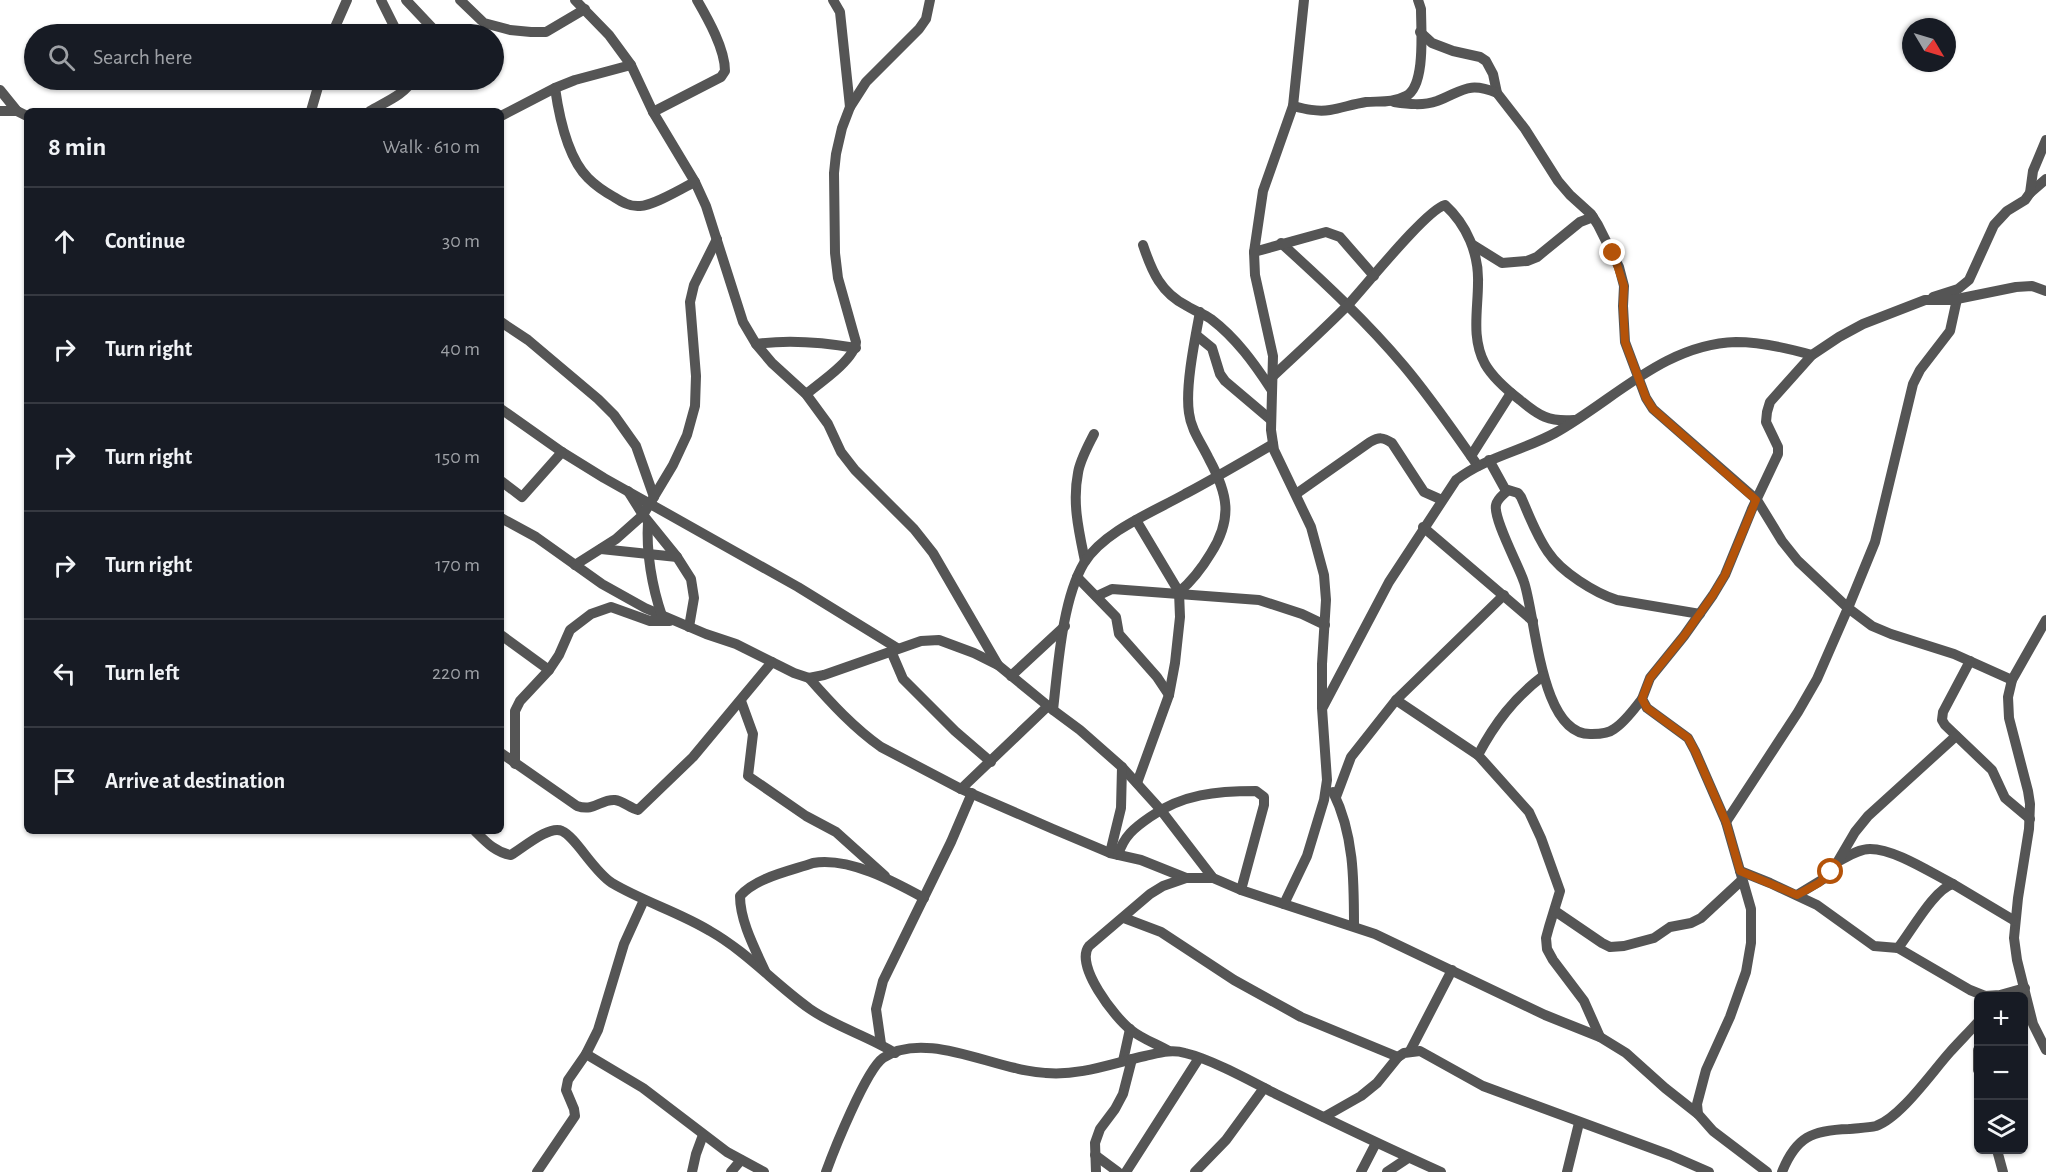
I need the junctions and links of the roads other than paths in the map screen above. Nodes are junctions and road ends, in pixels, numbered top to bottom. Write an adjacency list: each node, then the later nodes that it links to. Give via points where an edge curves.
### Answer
1 (347, 0): 12 (street)
2 (381, 0): 13 (street)
3 (406, 0): 14 (street)
4 (460, 0): 15 (street)
5 (575, 0): 11 (street)
6 (697, 0): 32 (street, via 712,29 725,71 721,77)
7 (833, 0): 30 (street, via 840,12)
8 (930, 0): 30 (street, via 919,30 866,82)
9 (1304, 0): 26 (street)
10 (1418, 0): 17 (street)
11 (585, 9): 16 (street, via 546,32); 18 (street)
12 (336, 24)
13 (393, 24)
14 (429, 24)
15 (488, 24)
16 (504, 28)
17 (1420, 32): 23 (street, via 1432,43 1486,61); 25 (street, via 1414,91)
18 (631, 65): 19 (street); 32 (street)
19 (555, 88): 34 (street); 37 (street, via 569,146 586,177 597,186 631,206 642,206)
20 (0, 90): 33 (street)
21 (317, 90): 27 (street)
22 (403, 90): 24 (street)
23 (1497, 93): 25 (street, via 1480,86 1424,104); 39 (street, via 1531,136 1558,181)
24 (392, 98): 28 (street); 29 (street)
25 (1388, 102): 26 (street, via 1328,110)
26 (1293, 106): 44 (street, via 1263,191)
27 (312, 108)
28 (375, 108)
29 (387, 108)
30 (850, 108): 54 (street, via 836,154 833,228 838,278)
31 (0, 111): 33 (street)
32 (653, 112): 37 (street)
33 (22, 114)
34 (504, 114)
35 (2046, 140): 38 (street, via 2033,171)
36 (2046, 179): 38 (street)
37 (695, 182): 40 (street)
38 (2030, 193): 48 (street, via 1994,225 1969,280 1958,289)
39 (1593, 218): 43 (street, via 1580,222 1527,261 1502,262); 56 (street, via 1619,267 1624,286 1625,342)
40 (717, 240): 53 (street, via 743,322); 73 (street, via 694,285 690,302 695,406 687,435)
41 (1281, 243): 44 (street); 45 (street, via 1334,233); 49 (street)
42 (1143, 245): 50 (street, via 1160,286 1185,306)
43 (1473, 245): 45 (street, via 1443,205); 58 (street, via 1478,266 1479,349 1485,365)
44 (1254, 252): 57 (street, via 1255,275 1273,356)
45 (1374, 276): 49 (street)
46 (2046, 291): 47 (street, via 2032,286 2016,287)
47 (1957, 299): 48 (street); 89 (street, via 1950,331 1913,384 1875,542)
48 (1925, 300): 55 (street, via 1863,324)
49 (1347, 306): 57 (street); 67 (street, via 1405,366)
50 (1200, 312): 52 (street); 57 (street, via 1241,348)
51 (504, 324): 73 (street, via 614,415 636,447)
52 (1196, 335): 61 (street, via 1212,348 1225,381); 68 (street, via 1188,411)
53 (756, 344): 54 (street, via 800,341); 59 (street)
54 (856, 348): 59 (street)
55 (1812, 355): 56 (street, via 1773,345 1734,342 1690,351); 75 (street, via 1768,406 1766,422 1778,454)
56 (1639, 376): 62 (street); 75 (street, via 1653,409)
57 (1272, 383): 61 (street)
58 (1511, 393): 62 (street, via 1552,421); 67 (street)
59 (806, 394): 102 (street, via 855,470 933,553)
60 (504, 411): 65 (street)
61 (1271, 420): 64 (street)
62 (1577, 420): 66 (street, via 1545,438)
63 (1094, 434): 83 (street, via 1078,471 1076,492)
64 (1273, 444): 68 (street); 72 (street)
65 (562, 453): 69 (street, via 522,497); 70 (street)
66 (1489, 460): 67 (street); 71 (street)
67 (1475, 461): 74 (street)
68 (1218, 476): 78 (street); 86 (street, via 1226,511 1223,533)
69 (504, 483)
70 (627, 490): 73 (street); 76 (street)
71 (1507, 491): 90 (street, via 1521,497 1550,555 1593,589 1627,603); 94 (street, via 1496,502 1496,509 1524,581)
72 (1296, 494): 74 (street, via 1378,437 1392,443 1424,492); 95 (street, via 1311,527 1324,575)
73 (652, 500): 76 (street); 99 (street)
74 (1442, 500): 79 (street)
75 (1756, 500): 89 (street, via 1798,561); 90 (street, via 1725,575)
76 (645, 518): 80 (street); 81 (street); 82 (street)
77 (504, 520): 84 (street)
78 (1136, 520): 83 (street); 86 (street)
79 (1424, 527): 87 (street); 113 (street, via 1389,582)
80 (602, 549): 81 (street); 84 (street)
81 (650, 554): 82 (street); 91 (street)
82 (677, 557): 97 (street, via 694,589)
83 (1085, 561): 85 (street)
84 (575, 565): 91 (street)
85 (1077, 578): 88 (street); 96 (street)
86 (1179, 594): 88 (street, via 1112,589); 95 (street, via 1259,600); 108 (street, via 1179,635)
87 (1504, 595): 94 (street); 111 (street)
88 (1097, 596): 108 (street, via 1116,617 1119,634)
89 (1848, 608): 100 (street, via 1872,626); 126 (street, via 1817,679)
90 (1700, 614): 109 (street, via 1650,678)
91 (662, 616): 93 (street)
92 (2046, 620): 107 (street)
93 (674, 621): 97 (street); 103 (street, via 650,621 604,608 570,630)
94 (1533, 621): 105 (street)
95 (1325, 625): 113 (street)
96 (1065, 626): 104 (street); 112 (street)
97 (689, 627): 101 (street)
98 (504, 637): 103 (street)
99 (894, 650): 102 (street, via 921,640 939,640); 106 (street); 117 (street, via 903,679)
100 (1970, 661): 107 (street); 114 (street, via 1943,712 1942,720)
101 (772, 662): 106 (street); 110 (street)
102 (999, 665): 104 (street)
103 (549, 670): 118 (street, via 515,711)
104 (1011, 676): 112 (street)
105 (1543, 676): 109 (street, via 1563,719 1586,734 1615,729); 116 (street, via 1509,706)
106 (809, 678): 122 (street, via 870,739)
107 (2012, 680): 125 (street, via 2009,718 2028,791)
108 (1169, 695): 121 (street)
109 (1642, 699): 126 (street, via 1647,708 1688,738)
110 (741, 700): 118 (street, via 693,757 638,810 617,800 586,809 577,806); 133 (street, via 753,734 748,776 836,832)
111 (1396, 700): 116 (street); 123 (street, via 1351,757)
112 (1050, 708): 117 (street); 119 (street)
113 (1322, 708): 120 (street)
114 (1956, 736): 125 (street, via 1992,770 2006,798); 129 (street, via 1868,816)
115 (504, 755): 118 (street)
116 (1478, 755): 140 (street, via 1534,821 1560,891)
117 (991, 762): 122 (street)
118 (515, 764)
119 (1122, 767): 121 (street); 128 (street)
120 (1327, 780): 123 (street); 139 (street, via 1307,856)
121 (1137, 783): 124 (street)
122 (967, 791): 128 (street); 137 (street)
123 (1335, 797): 143 (street, via 1353,863)
124 (1160, 809): 128 (street, via 1129,832); 132 (street); 135 (street, via 1205,793 1261,794 1264,805)
125 (2030, 819): 142 (street)
126 (1726, 822): 130 (street)
127 (478, 834): 138 (street, via 500,853 511,855 550,830 561,830 596,870)
128 (1114, 854): 131 (street)
129 (1838, 861): 134 (street, via 1862,850 1877,850); 136 (street, via 1825,878)
130 (1741, 876): 136 (street); 140 (street, via 1701,918 1624,946 1602,943); 163 (street, via 1752,927 1746,972 1706,1070)
131 (1186, 878): 132 (street); 141 (street, via 1162,886)
132 (1213, 878): 135 (street)
133 (890, 880): 137 (street); 146 (street, via 862,869 822,861 746,889 740,904)
134 (1953, 884): 142 (street); 144 (street, via 1938,894)
135 (1241, 890): 139 (street)
136 (1797, 895): 144 (street, via 1874,946)
137 (924, 898): 153 (street, via 883,981 876,1009)
138 (644, 900): 146 (street, via 713,932); 158 (street, via 624,944)
139 (1284, 904): 143 (street)
140 (1555, 911): 152 (street, via 1546,938 1547,949 1584,1001)
141 (1124, 918): 151 (street, via 1089,946 1084,961 1098,989); 160 (street, via 1161,932 1234,980 1301,1017)
142 (2015, 921): 147 (street, via 2017,960)
143 (1354, 926): 145 (street)
144 (1898, 948): 148 (street)
145 (1452, 970): 152 (street); 156 (street)
146 (766, 974): 153 (street, via 813,1011)
147 (2025, 988): 149 (street); 154 (street, via 2033,1024)
148 (1975, 992)
149 (2012, 992)
150 (1974, 1026): 187 (street, via 1890,1117 1876,1126 1812,1134 1799,1143)
151 (1130, 1029): 155 (street); 161 (street)
152 (1600, 1037): 163 (street, via 1626,1053)
153 (881, 1044): 157 (street)
154 (2046, 1050)
155 (1169, 1051): 159 (street); 161 (street)
156 (1410, 1051): 160 (street); 165 (street, via 1427,1054 1483,1086)
157 (895, 1053): 161 (street, via 917,1047 933,1048 1016,1069 1049,1073 1072,1073); 178 (street, via 875,1067)
158 (586, 1054): 166 (street, via 643,1088); 174 (street, via 568,1080 566,1090 574,1109 573,1122)
159 (1199, 1058): 162 (street); 181 (street)
160 (1398, 1058): 164 (street, via 1361,1096)
161 (1127, 1060): 169 (street, via 1123,1094 1100,1129)
162 (1264, 1088): 164 (street); 182 (street, via 1226,1140)
163 (1698, 1114): 186 (street, via 1713,1131)
164 (1324, 1118): 167 (street)
165 (1579, 1123): 172 (street); 173 (street, via 1636,1142)
166 (702, 1135): 171 (street); 175 (street)
167 (1376, 1143): 170 (street); 183 (street)
168 (1998, 1154): 188 (street)
169 (1095, 1155): 179 (street); 180 (street)
170 (1408, 1158): 184 (street); 185 (street)
171 (741, 1160): 176 (street); 177 (street)
172 (1569, 1171)
173 (1702, 1171)
174 (537, 1172)
175 (692, 1172)
176 (730, 1172)
177 (764, 1172)
178 (826, 1172)
179 (1096, 1172)
180 (1118, 1172)
181 (1126, 1172)
182 (1195, 1172)
183 (1361, 1172)
184 (1387, 1172)
185 (1441, 1172)
186 (1767, 1172)
187 (1782, 1172)
188 (2003, 1172)

